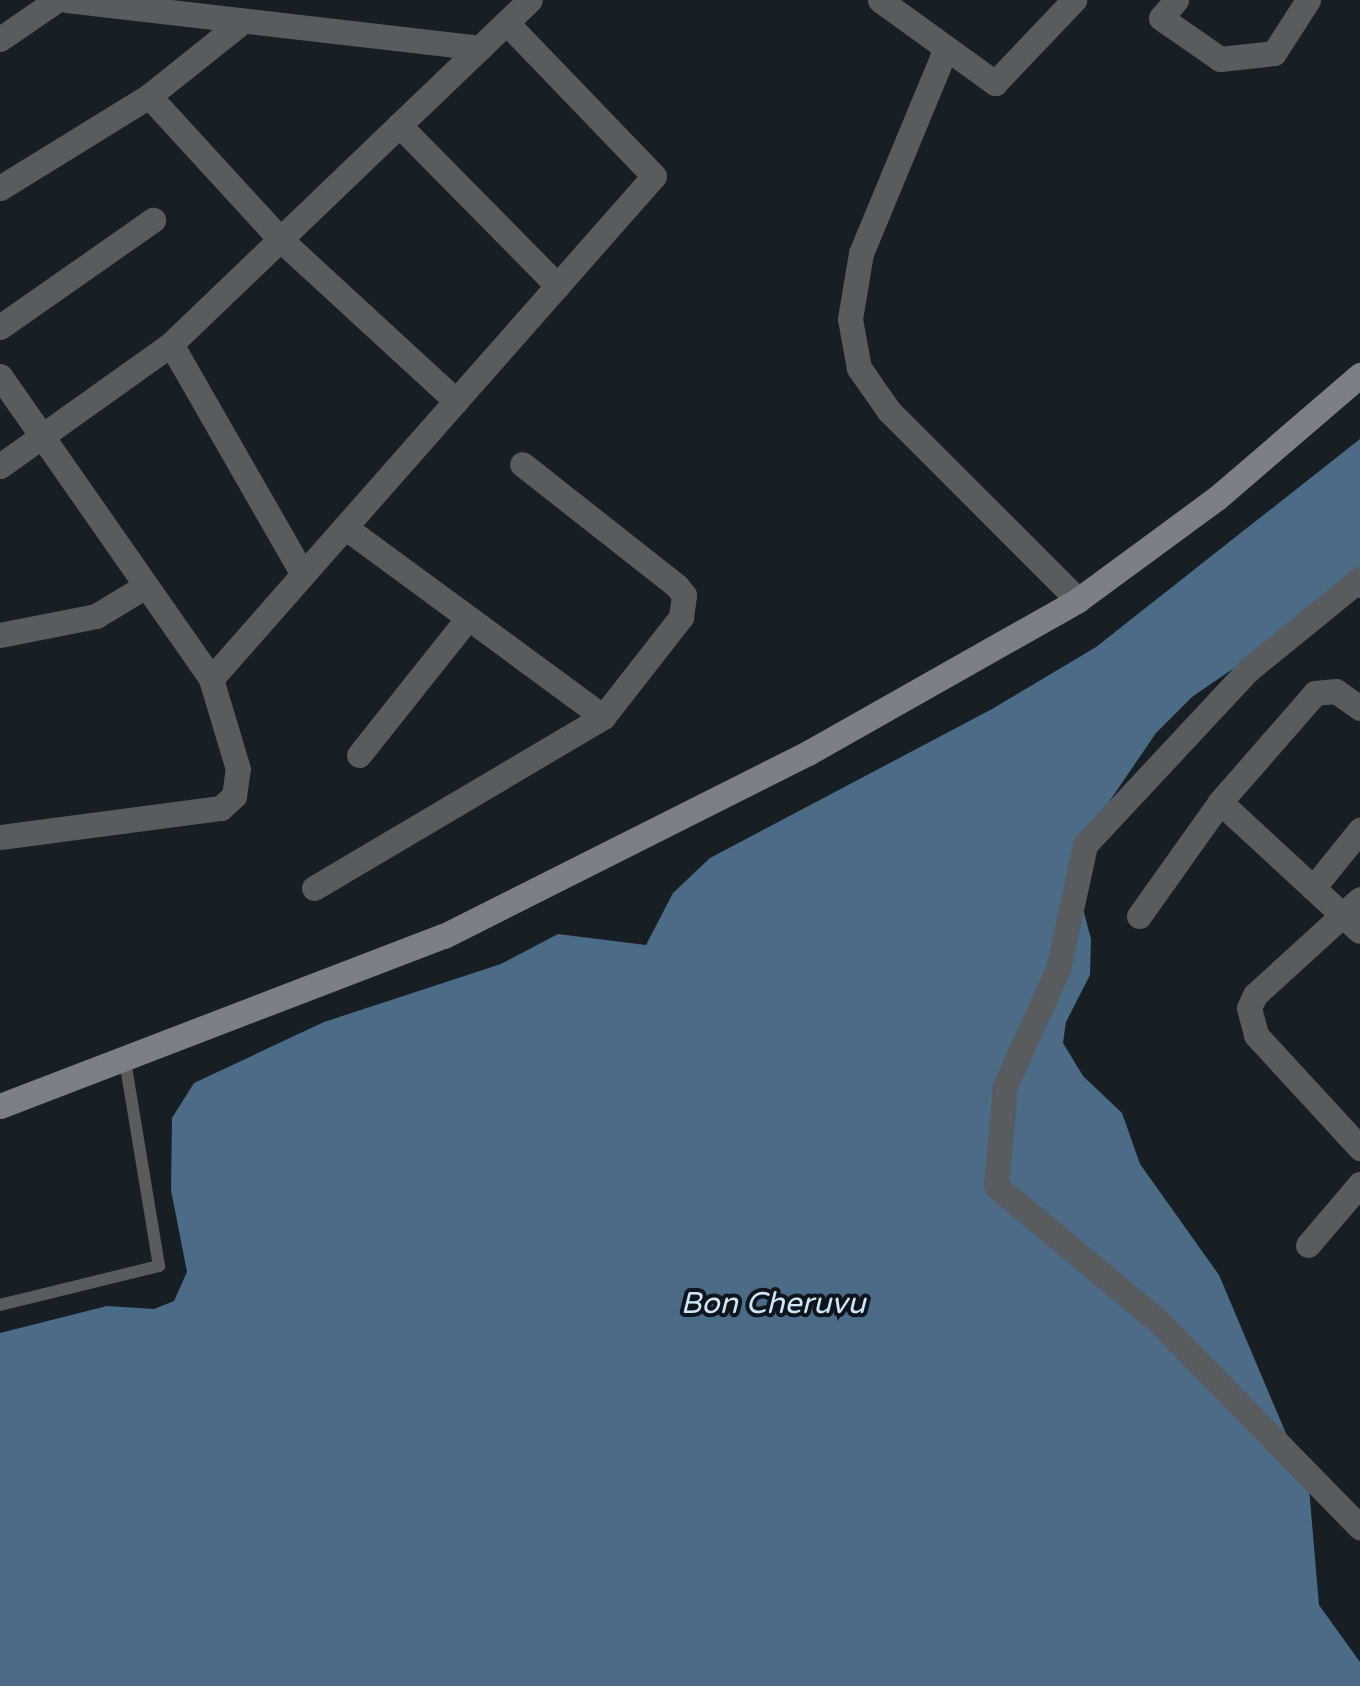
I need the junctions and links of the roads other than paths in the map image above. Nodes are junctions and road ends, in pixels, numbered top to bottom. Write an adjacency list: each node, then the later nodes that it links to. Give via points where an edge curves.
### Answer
1 (57, 0): 10 (street)
2 (67, 0): 9 (street)
3 (530, 0): 8 (street)
4 (880, 0): 12 (street)
5 (1074, 0): 12 (street, via 995,83)
6 (1176, 0): 7 (street, via 1161,18 1220,59 1274,52)
7 (1308, 0)
8 (507, 23): 11 (street); 18 (street, via 654,176)
9 (238, 25): 11 (street); 13 (street)
10 (0, 39)
11 (480, 48): 14 (street)
12 (946, 48): 31 (street, via 861,253 850,319 859,368 889,411)
13 (149, 96): 15 (street); 17 (street)
14 (399, 126): 17 (street); 18 (street)
15 (0, 188)
16 (153, 220): 19 (street)
17 (280, 240): 20 (street); 23 (street)
18 (558, 286): 23 (street)
19 (0, 326)
20 (171, 344): 24 (street); 28 (street)
21 (1360, 375): 31 (street, via 1217,498)
22 (0, 376): 24 (street)
23 (456, 401): 27 (street)
24 (39, 436): 26 (street); 30 (street)
25 (522, 464): 36 (street, via 684,595 681,616)
26 (0, 466)
27 (346, 528): 28 (street); 32 (street)
28 (302, 573): 34 (street)
29 (1360, 579): 51 (street, via 1248,670 1086,846 1058,969 1006,1086 996,1186 1158,1321)
30 (144, 587): 33 (street, via 96,616); 34 (street)
31 (1078, 600): 45 (street, via 808,752 444,936)
32 (467, 619): 36 (street); 37 (street)
33 (0, 636)
34 (211, 679): 40 (street, via 240,784 221,808)
35 (1360, 708): 38 (street, via 1336,690 1315,694)
36 (602, 716): 41 (street)
37 (359, 754)
38 (1220, 802): 42 (street); 43 (street)
39 (1360, 830): 42 (street)
40 (0, 837)
41 (314, 888)
42 (1313, 888): 44 (street)
43 (1139, 916)
44 (1355, 916): 47 (street, via 1254,995 1248,1008 1256,1035)
45 (126, 1060): 46 (street); 50 (lane, via 158,1266)
46 (0, 1106)
47 (1360, 1148)
48 (1360, 1184): 49 (street)
49 (1308, 1245)
50 (0, 1305)
51 (1360, 1527)

